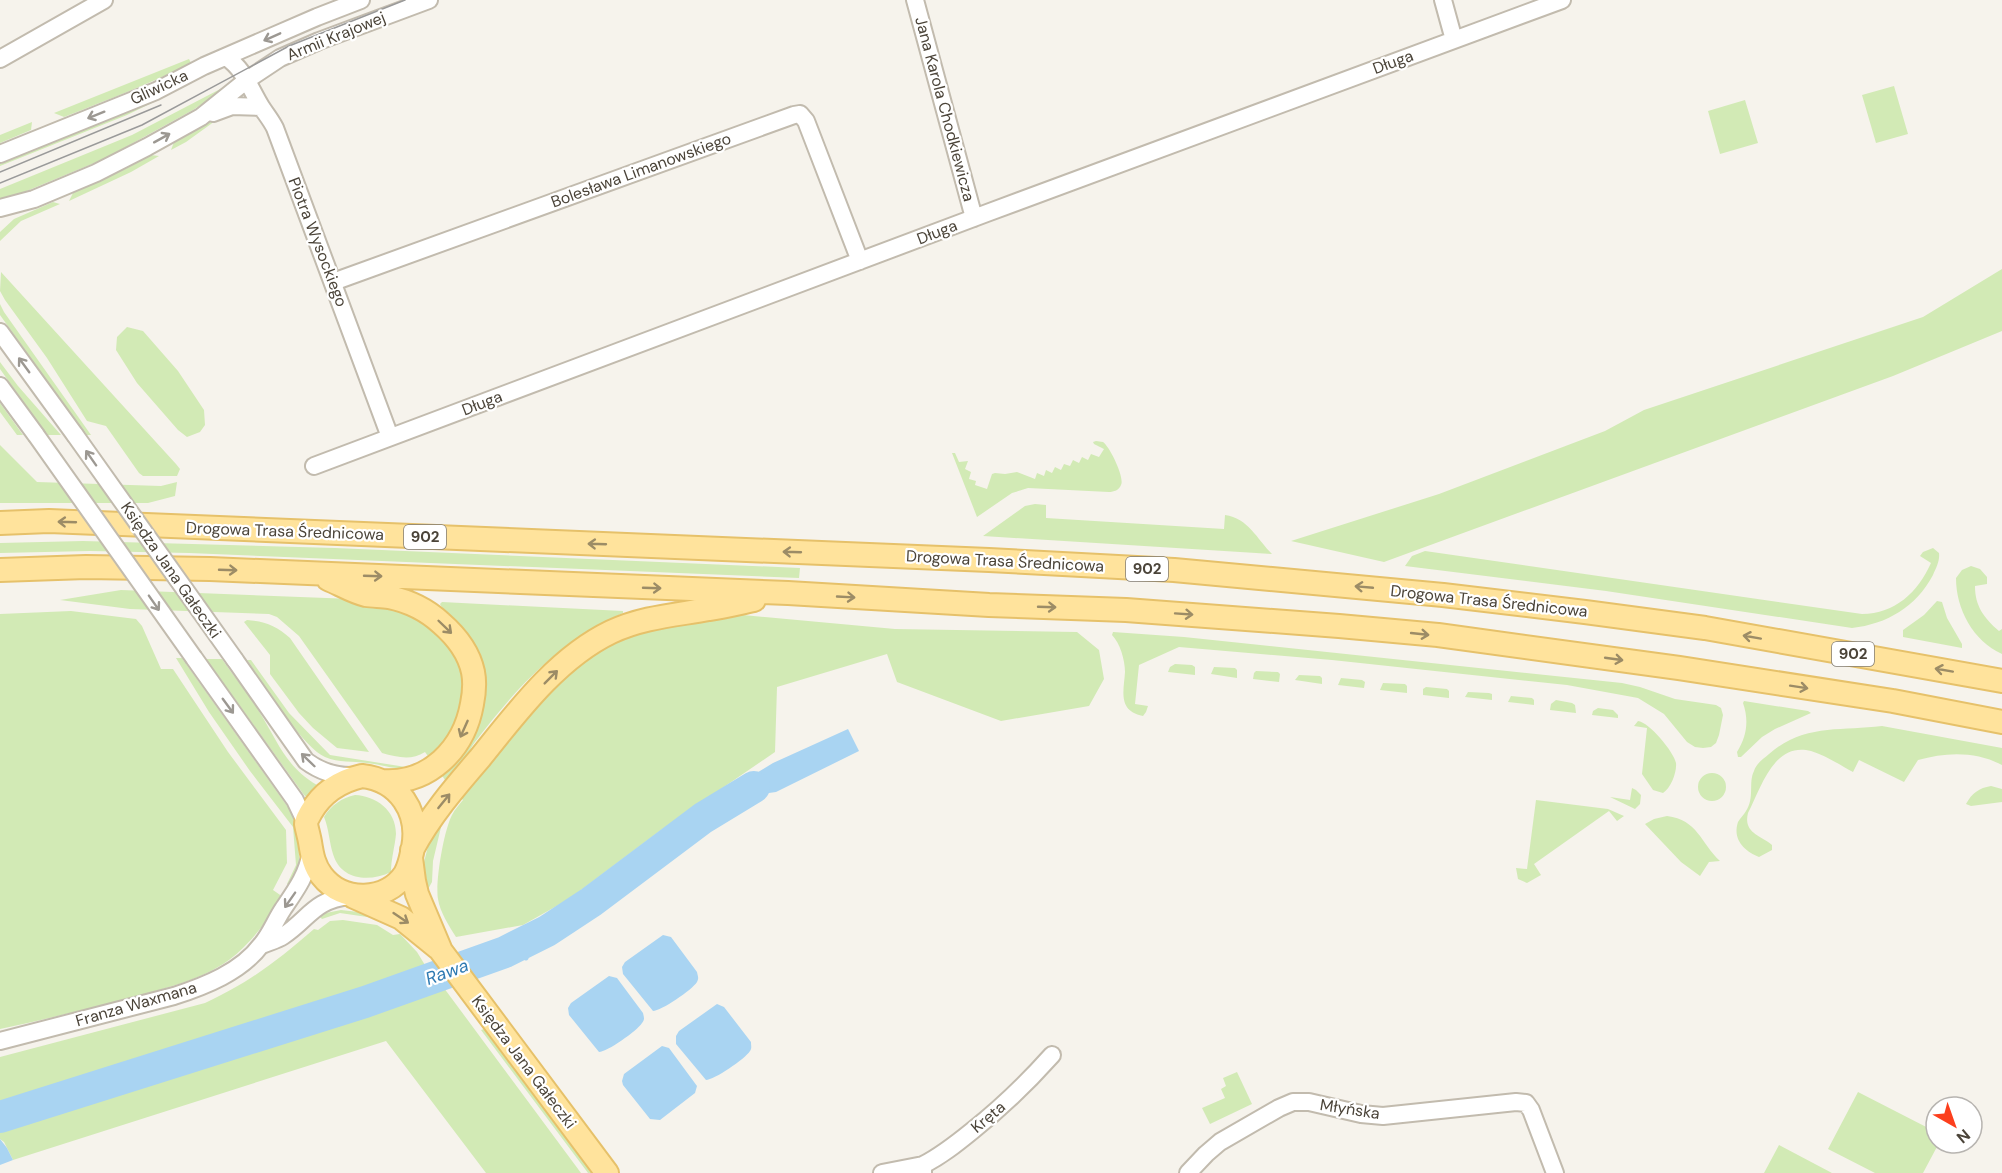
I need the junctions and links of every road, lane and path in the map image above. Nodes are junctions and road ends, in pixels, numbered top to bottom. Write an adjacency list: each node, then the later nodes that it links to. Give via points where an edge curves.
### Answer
1 (104, 0): 10 (street)
2 (361, 0): 7 (street, Armii Krajowej)
3 (429, 0): 11 (street, Armii Krajowej, via 299,49)
4 (915, 0): 17 (street, Jana Karola Chodkiewicza)
5 (1443, 0): 8 (street)
6 (1562, 0): 8 (street, Długa)
7 (317, 17): 9 (street, Gliwicka, one-way to 9)
8 (1454, 39): 17 (street, Długa)
9 (226, 57): 11 (street, Piotra Wysockiego); 14 (street, Gliwicka, one-way to 14, via 156,91)
10 (0, 59)
11 (247, 80): 12 (street, Piotra Wysockiego); 13 (street)
12 (261, 107): 13 (street, via 232,106); 20 (street, Piotra Wysockiego, via 275,128)
13 (201, 117): 15 (street, one-way to 13, via 96,173)
14 (0, 154)
15 (34, 199): 16 (street); 18 (street)
16 (0, 208)
17 (974, 218): 19 (street, Długa)
18 (0, 222)
19 (860, 261): 20 (street, Bolesława Limanowskiego, via 800,114); 23 (street, Długa)
20 (333, 282): 23 (street, Piotra Wysockiego)
21 (0, 332): 31 (street, Księdza Jana Gałeczki, one-way to 21, bridge, via 330,774 306,761)
22 (0, 386): 32 (street, Księdza Jana Gałeczki, one-way to 32, bridge, via 295,800)
23 (390, 437): 24 (street, Długa)
24 (314, 466)
25 (0, 523): 29 (main road, Drogowa Trasa Średnicowa / 902, one-way to 25, via 1704,628 1585,612 1174,570 61,521)
26 (0, 570): 27 (main road, one-way to 27, via 86,567)
27 (315, 574): 28 (main road, one-way to 28); 31 (main road, one-way to 31, via 427,612 461,645 473,672 470,714 453,749 423,774 401,781)
28 (788, 593): 30 (main road, one-way to 30, via 1126,610 1438,635 1893,701); 34 (main road, one-way to 28, via 432,816 511,719 562,667 592,643 621,628 658,617)
29 (2002, 681)
30 (2002, 722)
31 (371, 779): 32 (main road, via 344,782 328,792); 34 (main road, via 401,795 410,809 415,825)
32 (306, 823): 33 (main road)
33 (312, 852): 35 (main road, via 322,876 334,888); 36 (street, Franza Waxmana, one-way to 36, via 302,882)
34 (412, 854): 35 (main road, via 399,881 373,894); 37 (main road, Księdza Jana Gałeczki, via 417,894)
35 (352, 896): 36 (street, Franza Waxmana, via 321,904 284,936); 37 (main road, Księdza Jana Gałeczki, one-way to 37, via 401,918)
36 (262, 945): 38 (street, Franza Waxmana, via 230,972 188,992)
37 (441, 951): 41 (main road, Księdza Jana Gałeczki)
38 (0, 1041)
39 (1052, 1055): 40 (street, Kręta, via 1025,1086)
40 (923, 1169): 42 (street, Kręta)
41 (607, 1173)
42 (882, 1173)
43 (1188, 1173): 44 (street, Młyńska, via 1220,1142 1293,1102 1383,1116 1526,1103)
44 (1555, 1173)

